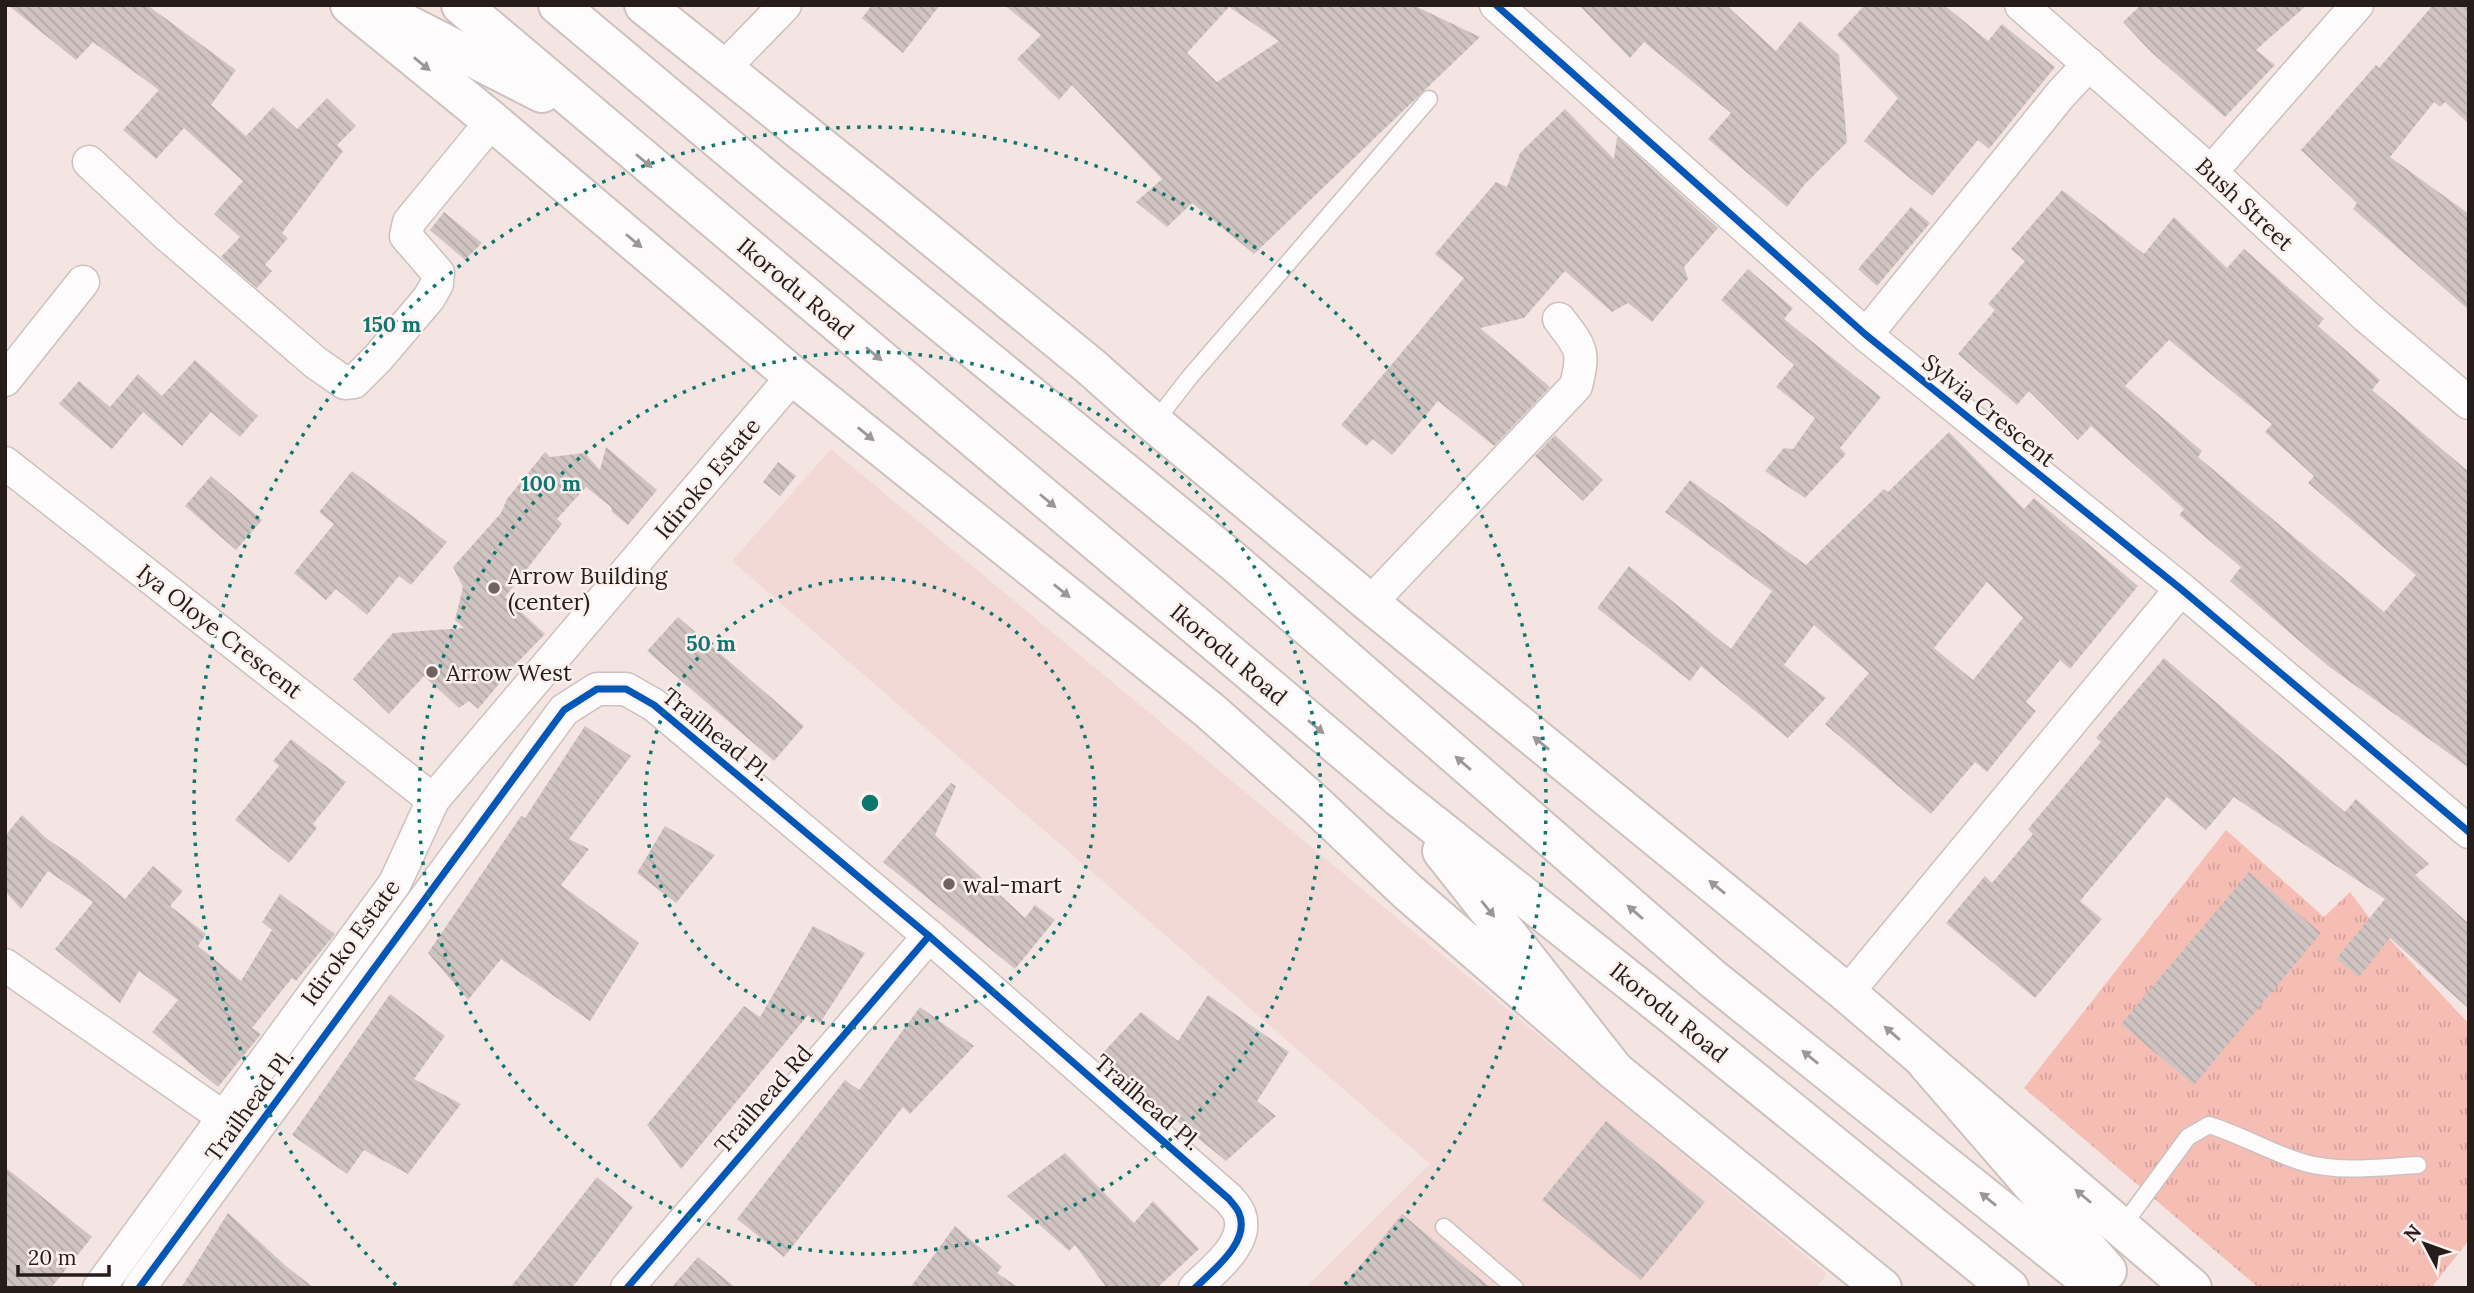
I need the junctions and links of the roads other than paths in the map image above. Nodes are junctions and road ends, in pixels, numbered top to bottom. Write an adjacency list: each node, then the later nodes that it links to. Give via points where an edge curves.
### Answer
1 (350, 5): 13 (main road, one-way to 13)
2 (369, 5): 14 (main road)
3 (461, 5): 14 (main road, Ikorodu Road)
4 (558, 5): 46 (main road, one-way to 4, via 1713,979 1233,561)
5 (645, 5): 11 (main road)
6 (785, 5): 11 (street)
7 (1496, 5): 19 (street, Sylvia Crescent)
8 (2021, 5): 10 (street, Bush Street)
9 (2357, 5): 16 (street)
10 (2089, 65): 16 (street, Bush Street); 19 (street)
11 (723, 69): 23 (main road, via 902,211)
12 (1429, 99): 23 (lane)
13 (492, 121): 15 (street, via 409,222 406,236 438,273 437,284 378,358 354,382 345,383 196,260); 20 (main road, one-way to 20)
14 (597, 121): 27 (main road, Ikorodu Road, one-way to 27)
15 (89, 162)
16 (2211, 172): 22 (street, Bush Street, via 2367,317)
17 (83, 282): 21 (street)
18 (1559, 319): 26 (street, via 1579,345 1582,363 1576,386)
19 (1866, 335): 25 (street, Sylvia Crescent)
20 (793, 376): 28 (street, Idiroko Estate); 34 (main road, one-way to 34, via 1209,710 1408,892)
21 (5, 380)
22 (2469, 403)
23 (1154, 423): 26 (main road)
24 (5, 463): 28 (street, Iya Oloye Crescent)
25 (2181, 589): 29 (street, Sylvia Crescent); 32 (street)
26 (1370, 603): 32 (main road, one-way to 26)
27 (1400, 798): 34 (main road, one-way to 34); 45 (main road, Ikorodu Road)
28 (433, 800): 35 (street, Idiroko Estate, via 395,883)
29 (2469, 832)
30 (929, 936): 40 (street, Trailhead Pl., via 654,705 626,689 597,689 564,710); 41 (street, Trailhead Rd); 42 (street, Trailhead Pl., via 1229,1199 1240,1214 1240,1234 1232,1250)
31 (5, 965): 35 (street)
32 (1847, 993): 33 (main road, one-way to 32)
33 (1926, 1062): 38 (main road, one-way to 33); 47 (main road)
34 (1615, 1071): 44 (main road)
35 (223, 1117): 39 (street, Idiroko Estate)
36 (2418, 1165): 38 (lane, via 2340,1169 2306,1163 2209,1125 2188,1137)
37 (1444, 1227): 43 (lane)
38 (2121, 1228): 48 (main road)
39 (99, 1288)
40 (139, 1288)
41 (627, 1288)
42 (1195, 1288)
43 (1515, 1288)
44 (1882, 1288)
45 (2009, 1288)
46 (2098, 1288)
47 (2123, 1288)
48 (2192, 1288)

